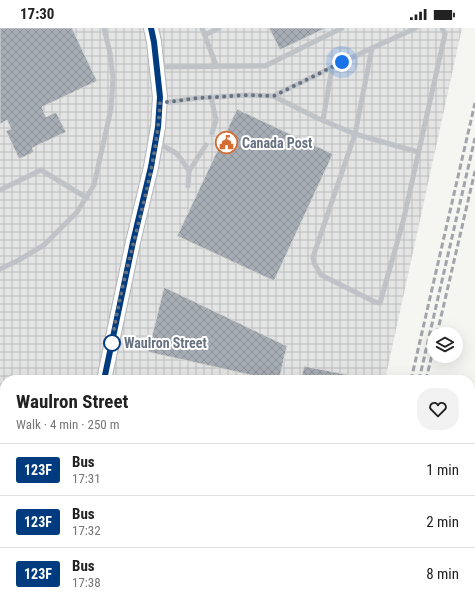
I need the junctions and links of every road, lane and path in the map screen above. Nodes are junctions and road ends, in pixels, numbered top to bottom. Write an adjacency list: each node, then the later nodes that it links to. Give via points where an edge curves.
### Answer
1 (104, 28): 25 (lane, via 113,78 112,109 94,185)
2 (151, 28): 11 (main road)
3 (202, 28): 8 (lane)
4 (219, 28): 8 (lane)
5 (342, 28): 10 (lane, via 265,66)
6 (416, 28): 9 (lane)
7 (442, 28): 21 (lane, via 444,34)
8 (205, 35): 10 (lane)
9 (372, 48): 12 (lane); 18 (lane)
10 (216, 66): 11 (lane)
11 (157, 67): 15 (main road)
12 (332, 68): 13 (lane); 16 (lane)
13 (274, 96): 14 (lane); 16 (lane)
14 (211, 97): 15 (lane); 17 (lane, via 216,120)
15 (160, 103): 19 (main road)
16 (323, 120): 18 (lane)
17 (212, 133)
18 (355, 134): 21 (lane); 21 (lane, via 314,263 321,275 375,302 380,303 403,222)
19 (155, 142): 22 (lane, via 176,153); 27 (main road)
20 (206, 145): 22 (lane)
21 (418, 152)
22 (189, 172): 23 (lane)
23 (188, 186)
24 (0, 190): 25 (lane, via 41,170)
25 (87, 198): 26 (lane, via 77,212 44,245)
26 (0, 269)
27 (105, 375)

